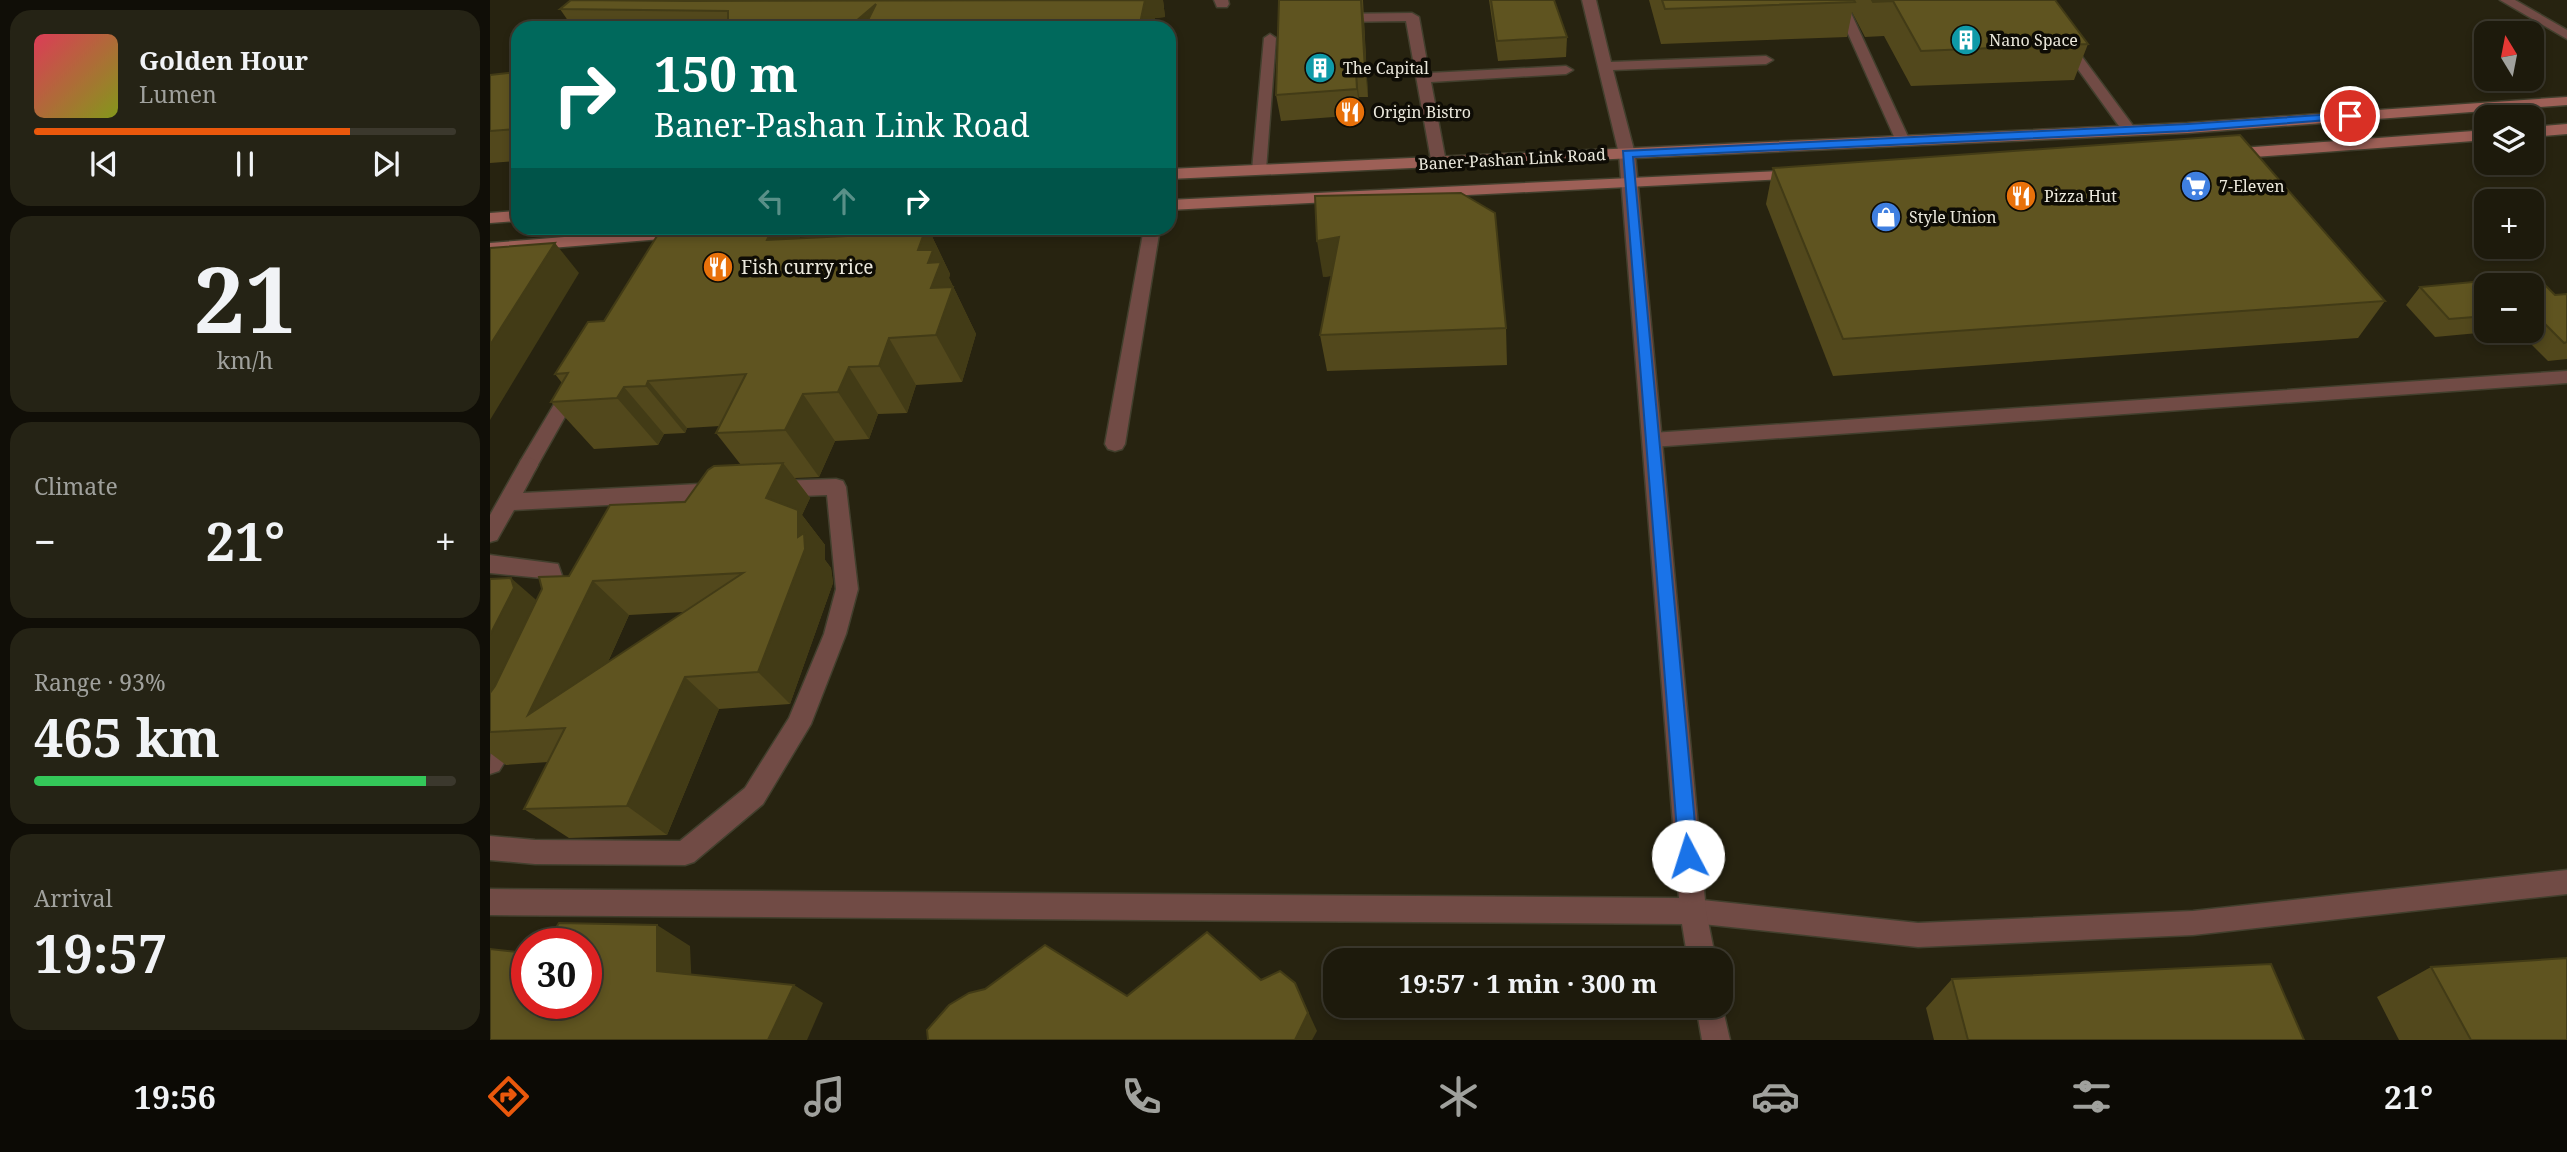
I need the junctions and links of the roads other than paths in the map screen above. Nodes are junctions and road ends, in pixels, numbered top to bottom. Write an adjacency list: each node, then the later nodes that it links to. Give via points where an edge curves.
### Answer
1 (596, 0): 7 (street)
2 (1589, 0): 11 (street)
3 (1839, 0): 19 (lane)
4 (2034, 0): 16 (lane)
5 (2506, 0): 8 (lane)
6 (1321, 19): 13 (street, via 1412,17)
7 (575, 21)
8 (2567, 35)
9 (1270, 38): 23 (lane)
10 (1766, 60): 11 (street)
11 (1606, 66): 20 (street)
12 (1566, 71): 13 (street)
13 (1423, 78): 22 (street)
14 (2567, 101): 16 (street, Baner-Pashan Link Road)
15 (2567, 129): 17 (street)
16 (2129, 130): 19 (street, Baner-Pashan Link Road)
17 (2544, 131)
18 (2474, 136): 21 (street)
19 (1903, 141): 20 (street, Baner-Pashan Link Road)
20 (1627, 154): 22 (street, Baner-Pashan Link Road); 26 (street)
21 (2210, 156)
22 (1438, 162): 23 (street, Baner-Pashan Link Road)
23 (1259, 170): 24 (street, Baner-Pashan Link Road)
24 (1176, 174)
25 (1823, 174): 26 (street, Baner-Pashan Link Road)
26 (1629, 183): 27 (street, Baner-Pashan Link Road); 35 (street)
27 (1176, 205)
28 (511, 216): 29 (street)
29 (490, 218)
30 (1151, 235): 36 (street)
31 (660, 237): 32 (street)
32 (490, 248)
33 (2567, 377): 35 (lane)
34 (577, 381): 37 (lane)
35 (1653, 440): 47 (street)
36 (1115, 444)
37 (528, 465): 38 (street)
38 (508, 502): 39 (street); 44 (street, via 836,487 847,589 835,634 799,724 754,796 685,853)
39 (490, 534)
40 (490, 564): 41 (street, via 550,570)
41 (567, 622)
42 (519, 721): 43 (street)
43 (490, 763)
44 (490, 848)
45 (2567, 882): 47 (lane, via 2193,923 1918,935)
46 (490, 902): 47 (street)
47 (1693, 911): 48 (street)
48 (1700, 948)
49 (1712, 1018): 50 (street)
50 (1716, 1040)

